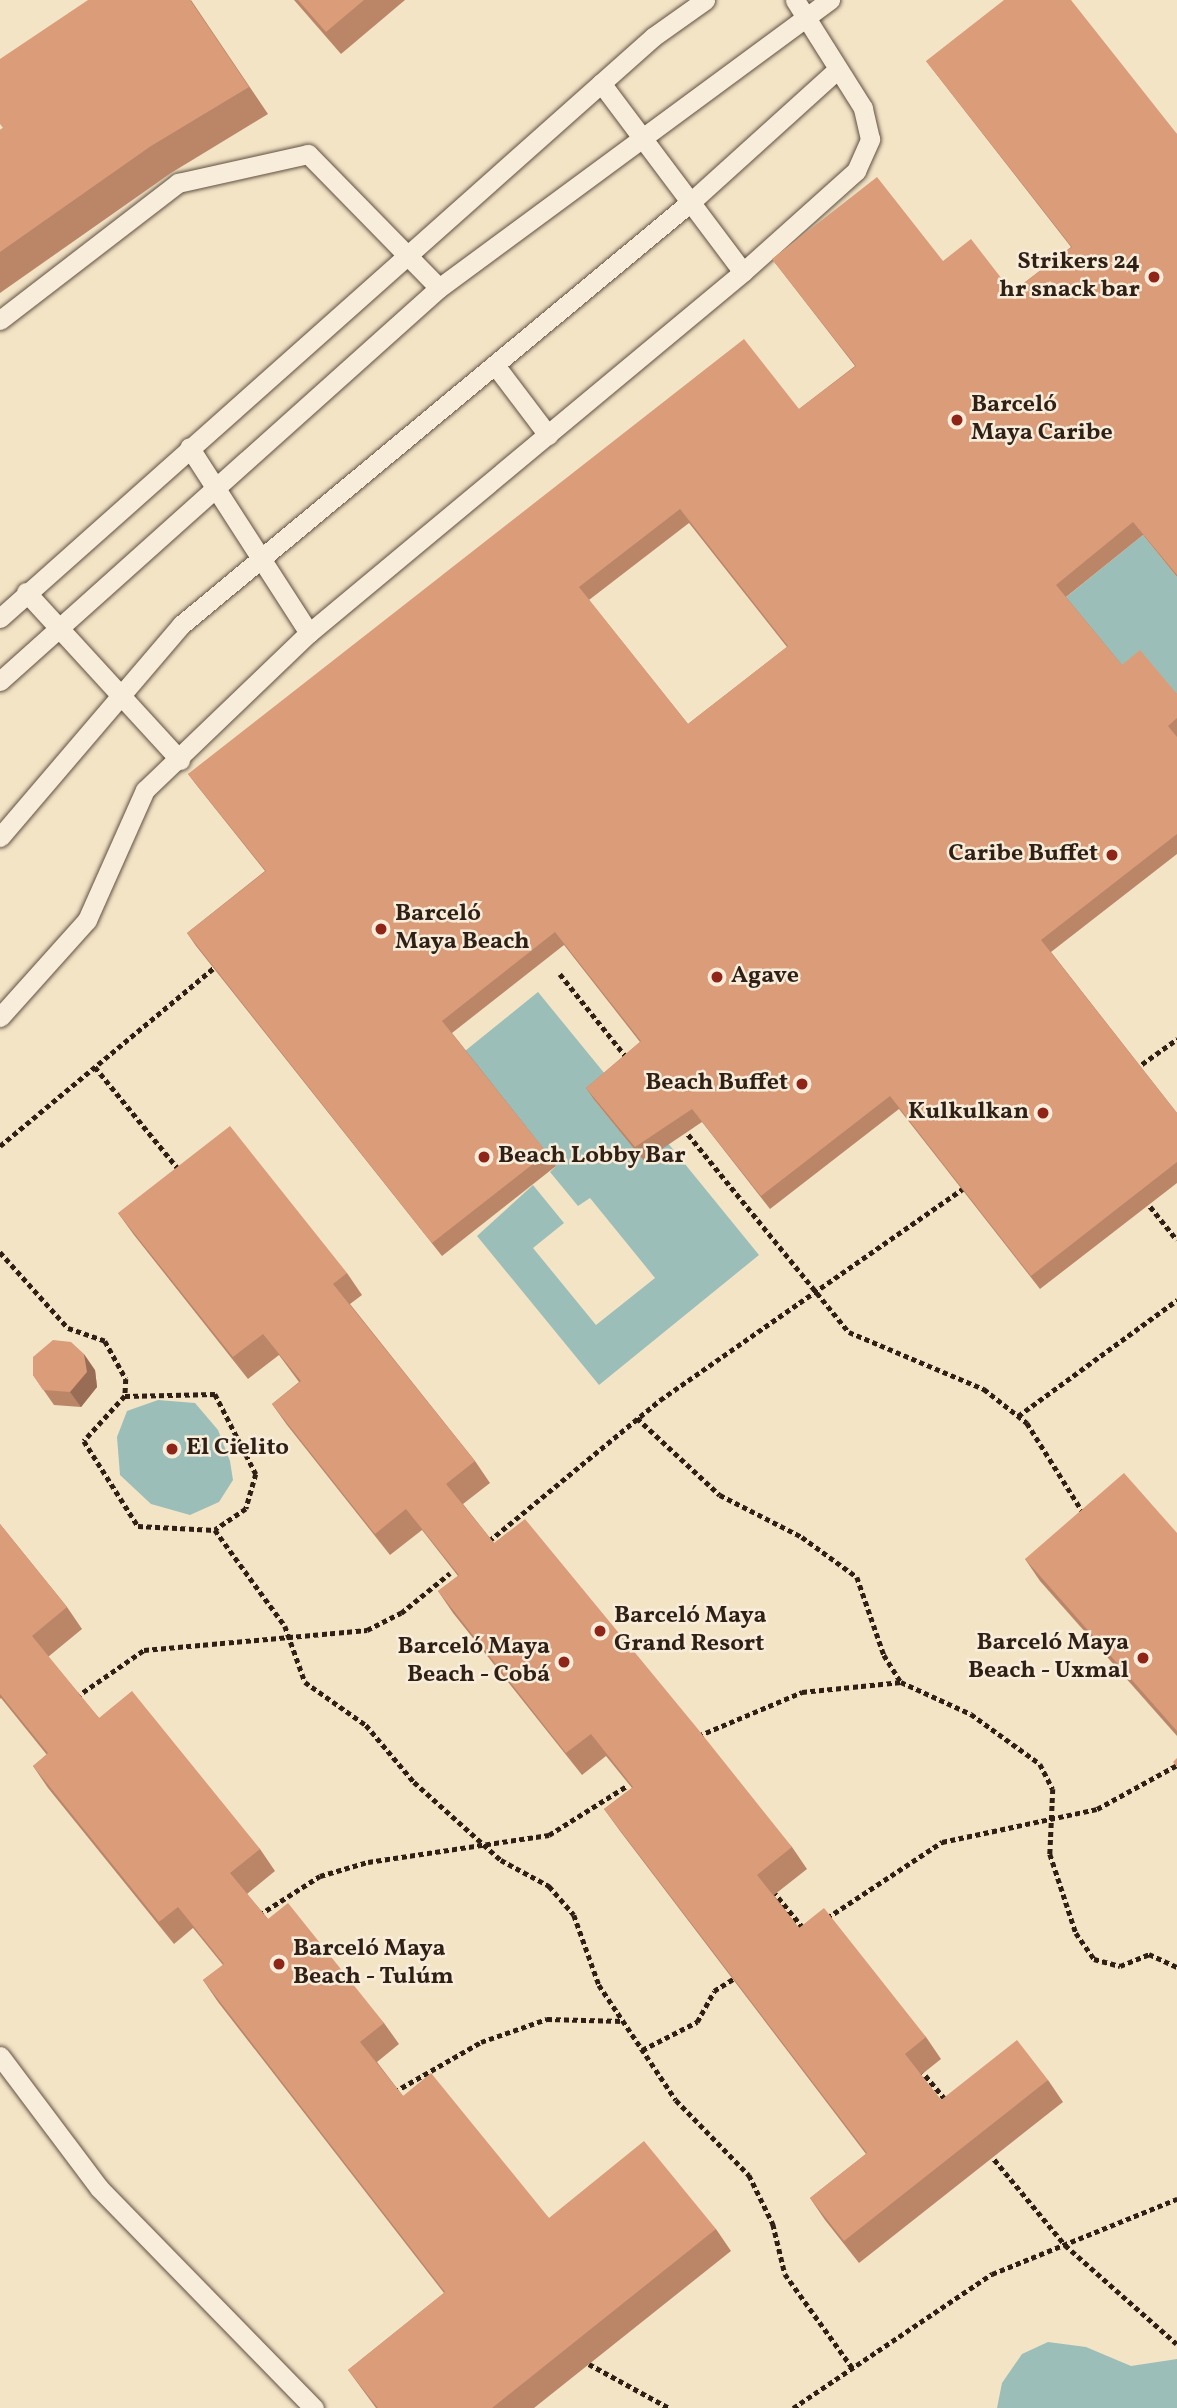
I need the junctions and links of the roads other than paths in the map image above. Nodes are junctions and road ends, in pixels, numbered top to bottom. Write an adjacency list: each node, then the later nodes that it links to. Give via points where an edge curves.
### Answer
1 (705, 0): 5 (lane)
2 (830, 0): 3 (lane)
3 (800, 8): 4 (lane); 6 (lane)
4 (837, 70): 7 (lane); 9 (lane, via 863,108 870,139 856,171)
5 (601, 83): 6 (lane); 8 (lane)
6 (643, 132): 7 (lane); 10 (lane)
7 (693, 200): 9 (lane); 12 (lane)
8 (406, 255): 10 (lane); 11 (lane, via 307,154 178,183); 14 (lane)
9 (743, 272): 13 (lane)
10 (439, 288): 15 (lane)
11 (0, 320)
12 (495, 365): 13 (lane); 16 (lane)
13 (548, 435): 20 (lane)
14 (189, 447): 15 (lane); 17 (lane)
15 (212, 489): 16 (lane); 19 (lane)
16 (259, 563): 20 (lane); 22 (lane, via 181,625)
17 (26, 592): 18 (lane); 19 (lane)
18 (0, 618)
19 (54, 628): 21 (lane); 22 (lane)
20 (309, 633): 23 (lane)
21 (0, 681)
22 (125, 695): 23 (lane); 24 (lane)
23 (180, 760): 25 (lane, via 137,801 87,920)
24 (0, 837)
25 (0, 1017)
26 (0, 2056): 27 (lane, via 99,2188)
27 (314, 2408)

